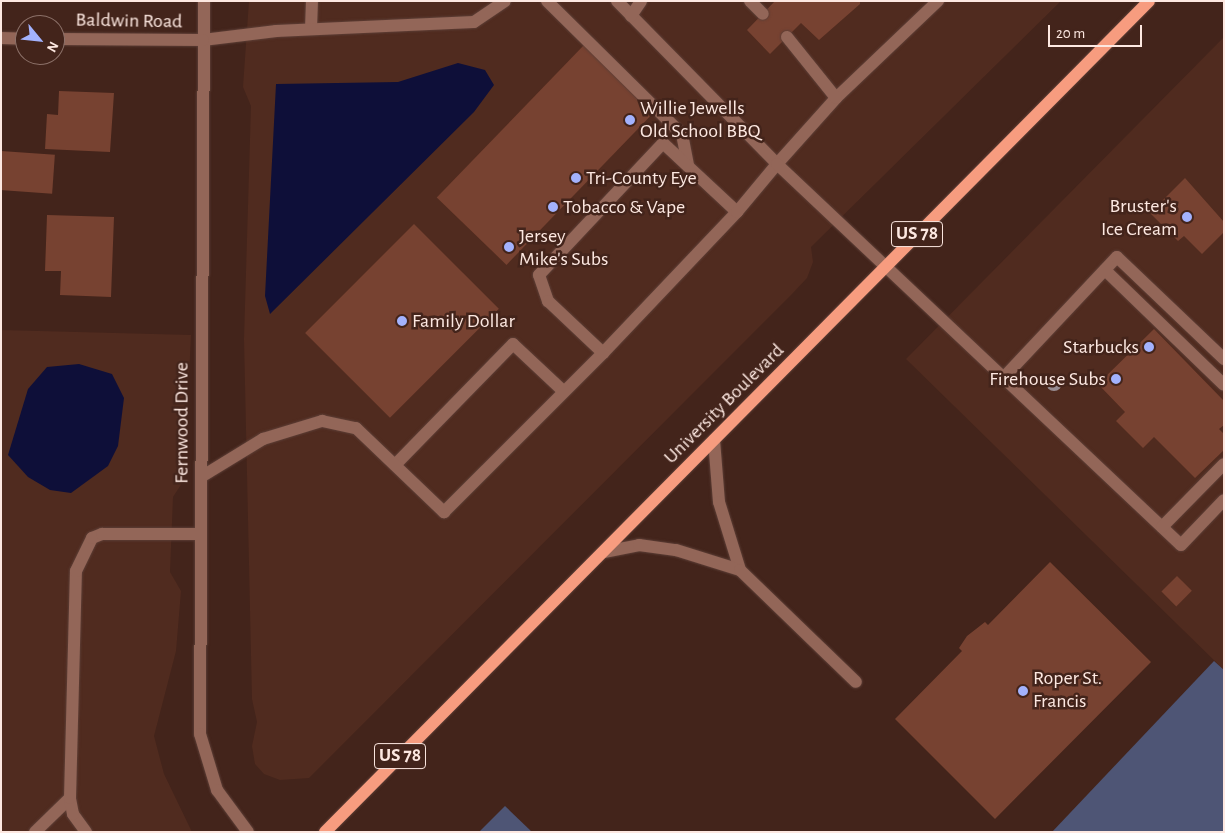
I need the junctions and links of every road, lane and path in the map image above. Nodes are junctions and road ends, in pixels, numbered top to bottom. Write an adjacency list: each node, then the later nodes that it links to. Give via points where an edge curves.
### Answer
1 (204, 1): 17 (street, Fernwood Drive)
2 (312, 1): 12 (street)
3 (504, 1): 12 (street, Baldwin Road, via 474,22)
4 (547, 1): 20 (street, via 682,134)
5 (617, 1): 11 (street)
6 (641, 1): 11 (street)
7 (750, 1): 10 (street)
8 (938, 1): 18 (street)
9 (1148, 1): 22 (main road, University Boulevard / US 78)
10 (762, 14)
11 (631, 16): 19 (street)
12 (311, 29): 17 (street, Baldwin Road)
13 (787, 37): 18 (street)
14 (1, 38): 15 (street)
15 (15, 39)
16 (65, 39): 17 (street, Baldwin Road)
17 (203, 40): 32 (street, Fernwood Drive)
18 (836, 98): 19 (street)
19 (777, 164): 21 (street); 22 (street)
20 (688, 166): 21 (street); 24 (street, via 663,142 539,275 548,302)
21 (737, 212): 24 (street)
22 (887, 265): 26 (street); 29 (main road, University Boulevard / US 78)
23 (1105, 270): 25 (street, via 1117,257); 26 (street); 27 (street)
24 (603, 353): 28 (street)
25 (1224, 359)
26 (1006, 375): 34 (street)
27 (1224, 385)
28 (564, 392): 31 (street, via 444,512); 31 (street, via 513,344)
29 (714, 440): 36 (main road, University Boulevard / US 78); 37 (street, via 719,502)
30 (1224, 464): 34 (street)
31 (395, 465): 32 (street, via 356,428 322,421 263,439)
32 (201, 477): 35 (street, Fernwood Drive)
33 (1224, 500): 34 (street, via 1181,545)
34 (1162, 527)
35 (201, 534): 39 (street, via 102,534 92,538 84,552 74,588); 42 (street, Fernwood Drive, via 200,734 217,790)
36 (604, 552): 37 (street, via 639,545 676,550); 43 (main road, University Boulevard / US 78)
37 (740, 570): 38 (street)
38 (856, 682)
39 (70, 798): 40 (street); 41 (street, via 73,814)
40 (35, 832)
41 (86, 832)
42 (248, 832)
43 (325, 832)

